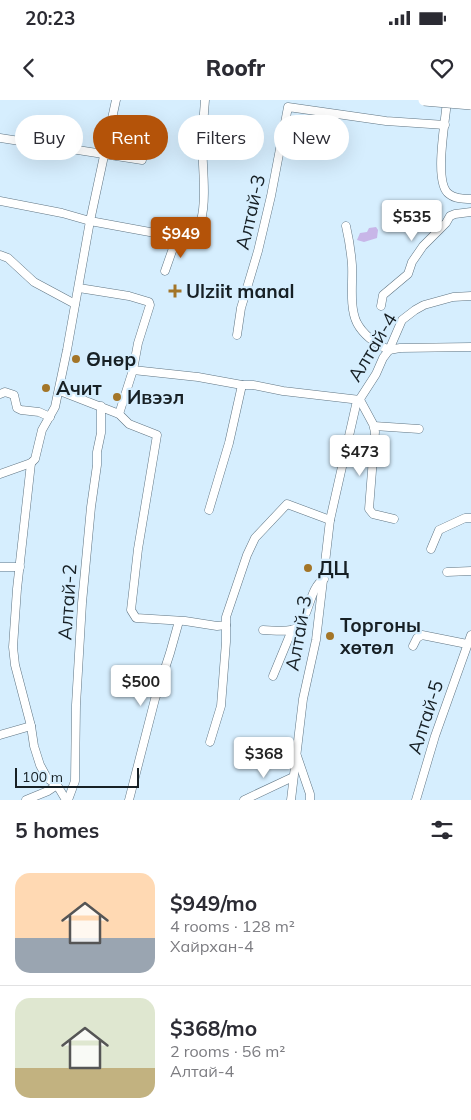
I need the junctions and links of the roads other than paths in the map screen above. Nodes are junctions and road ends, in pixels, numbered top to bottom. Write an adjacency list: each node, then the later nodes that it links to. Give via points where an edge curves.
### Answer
1 (116, 100): 6 (street)
2 (205, 100): 16 (street, via 203,206 194,232)
3 (424, 100): 5 (main road, bridge)
4 (447, 100): 7 (street)
5 (471, 104)
6 (113, 115)
7 (445, 125): 11 (street, via 440,172 442,184 448,194); 23 (street, Алтай-3, via 288,108 271,196 241,308)
8 (0, 138): 9 (street)
9 (93, 152)
10 (104, 160): 14 (street)
11 (471, 199)
12 (0, 201): 14 (street)
13 (471, 212): 22 (street, Алтай-4, via 450,216 423,246 408,274 383,295)
14 (90, 221): 16 (street); 19 (street)
15 (346, 226): 25 (street, via 355,317 375,344)
16 (179, 240): 18 (street)
17 (0, 254): 21 (street, via 34,282)
18 (165, 271)
19 (79, 288): 21 (street); 26 (street, via 129,296 150,305)
20 (471, 296): 25 (street, Алтай-4, via 453,297 415,310 402,320)
21 (75, 304): 28 (street)
22 (381, 306)
23 (238, 335)
24 (471, 347): 25 (street)
25 (389, 350): 30 (street, Алтай-4)
26 (133, 370): 27 (street); 32 (street)
27 (242, 385): 30 (street); 38 (street)
28 (60, 391): 31 (street); 33 (street)
29 (0, 394): 33 (street, via 14,395 17,408 21,410)
30 (360, 400): 34 (street); 41 (street, Алтай-3, via 353,416)
31 (101, 406): 32 (street); 63 (street, Алтай-2, via 101,433 82,603 74,781)
32 (119, 414): 48 (street, via 129,424 158,435 131,610 136,618)
33 (50, 417): 36 (street)
34 (374, 426): 35 (street); 40 (street, via 369,509 373,514)
35 (419, 430)
36 (31, 463): 37 (street); 44 (street)
37 (0, 474)
38 (209, 510)
39 (471, 518): 42 (street, via 439,530)
40 (394, 519)
41 (330, 520): 47 (street, Алтай-3); 49 (street, via 287,504 282,509 255,538 226,617)
42 (431, 549)
43 (0, 567): 44 (street)
44 (20, 567): 56 (street, via 13,647)
45 (471, 571): 46 (street)
46 (447, 572)
47 (324, 579): 51 (street, via 313,590 302,621); 59 (street, Алтай-3)
48 (179, 621): 49 (street); 64 (street, via 154,699)
49 (226, 625): 58 (street, via 221,706)
50 (263, 630): 51 (street)
51 (292, 630): 55 (street)
52 (471, 634): 53 (street, Алтай-5)
53 (467, 644): 54 (street, via 422,635); 68 (street, Алтай-5)
54 (413, 646)
55 (272, 676)
56 (31, 726): 57 (street); 61 (street, via 40,765 47,778)
57 (0, 735)
58 (210, 742)
59 (296, 751): 60 (street, Алтай-3); 67 (street)
60 (293, 777): 65 (street); 66 (street, Алтай-3)
61 (57, 785): 62 (street); 63 (street)
62 (26, 800)
63 (67, 800)
64 (129, 800)
65 (244, 800)
66 (291, 800)
67 (310, 800)
68 (416, 800)

